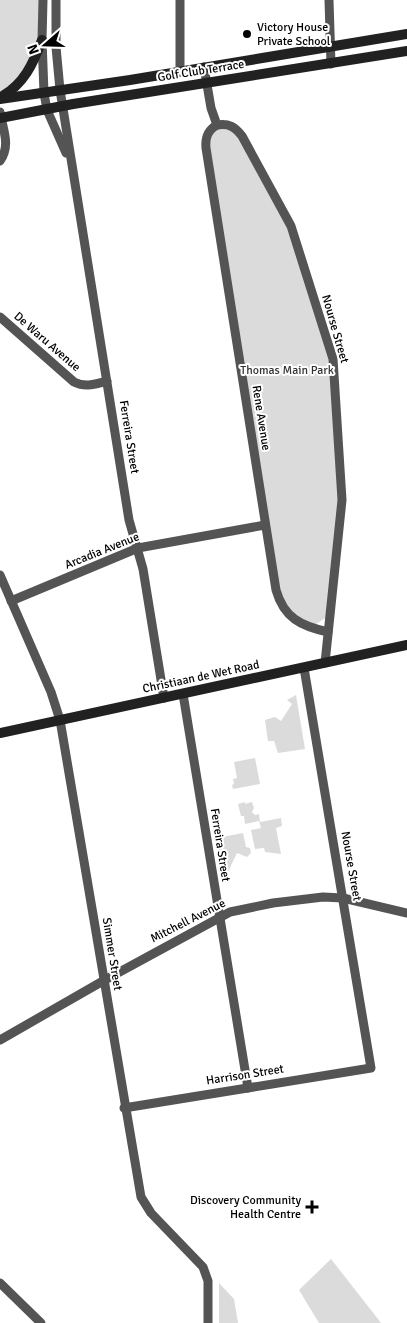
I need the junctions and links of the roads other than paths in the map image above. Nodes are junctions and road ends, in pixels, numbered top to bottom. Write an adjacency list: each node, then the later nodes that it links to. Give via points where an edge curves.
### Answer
1 (43, 0): 6 (street, Ferreira Street)
2 (56, 0): 13 (street, Ferreira Street)
3 (180, 0): 11 (street)
4 (329, 0): 7 (street)
5 (407, 34): 7 (street, Golf Club Terrace)
6 (42, 40): 14 (street, Ferreira Street); 15 (street, via 25,77)
7 (330, 47): 9 (street); 10 (street, Golf Club Terrace)
8 (407, 51): 9 (street, Golf Club Terrace)
9 (331, 64): 12 (street, Golf Club Terrace)
10 (204, 68): 11 (street, Golf Club Terrace); 12 (street)
11 (180, 71): 13 (street, Golf Club Terrace)
12 (206, 83): 16 (street, Golf Club Terrace); 19 (street)
13 (60, 90): 14 (street, Golf Club Terrace); 16 (street, Ferreira Street)
14 (44, 93): 15 (street, Golf Club Terrace); 17 (street, Ferreira Street)
15 (0, 98)
16 (63, 106): 17 (street, Golf Club Terrace); 21 (street, Ferreira Street)
17 (47, 110): 18 (street, Golf Club Terrace); 21 (street, Ferreira Street, via 66,150)
18 (0, 116): 20 (street, via 7,142)
19 (217, 125): 24 (street, Rene Avenue, via 205,138 206,148); 28 (street, Nourse Street, via 236,128 286,216 333,359 342,500)
20 (0, 161)
21 (75, 179): 23 (street, Ferreira Street)
22 (0, 317): 23 (street, De Waru Avenue, via 74,382 85,386)
23 (107, 381): 25 (street, Ferreira Street, via 129,520)
24 (265, 525): 25 (street, Arcadia Avenue); 28 (street, Rene Avenue, via 276,590 282,605 305,625)
25 (138, 548): 27 (street, Arcadia Avenue); 33 (street, Ferreira Street)
26 (0, 575): 27 (street, Simmer Street)
27 (11, 601): 34 (street, Simmer Street)
28 (328, 632): 30 (street, Nourse Street)
29 (407, 645): 30 (street, Christiaan de Wet Road)
30 (325, 663): 31 (street, Christiaan de Wet Road)
31 (304, 668): 32 (street, Christiaan de Wet Road); 36 (street, Nourse Street)
32 (183, 694): 33 (street, Christiaan de Wet Road); 38 (street, Ferreira Street)
33 (164, 698): 34 (street, Christiaan de Wet Road)
34 (60, 720): 35 (street, Christiaan de Wet Road); 39 (street, Simmer Street)
35 (0, 733)
36 (343, 898): 37 (street, Mitchell Avenue); 38 (street, Mitchell Avenue, via 273,903); 41 (street, Nourse Street)
37 (407, 913)
38 (219, 917): 39 (street, Mitchell Avenue); 42 (street, Ferreira Street)
39 (104, 981): 40 (street, Mitchell Avenue); 43 (street, Simmer Street)
40 (0, 1040)
41 (371, 1068): 42 (street, Harrison Street)
42 (248, 1088): 43 (street, Harrison Street)
43 (124, 1108): 46 (street, Simmer Street, via 140,1197 151,1213 203,1267 208,1281)
44 (0, 1283): 45 (street)
45 (41, 1323)
46 (208, 1323)

